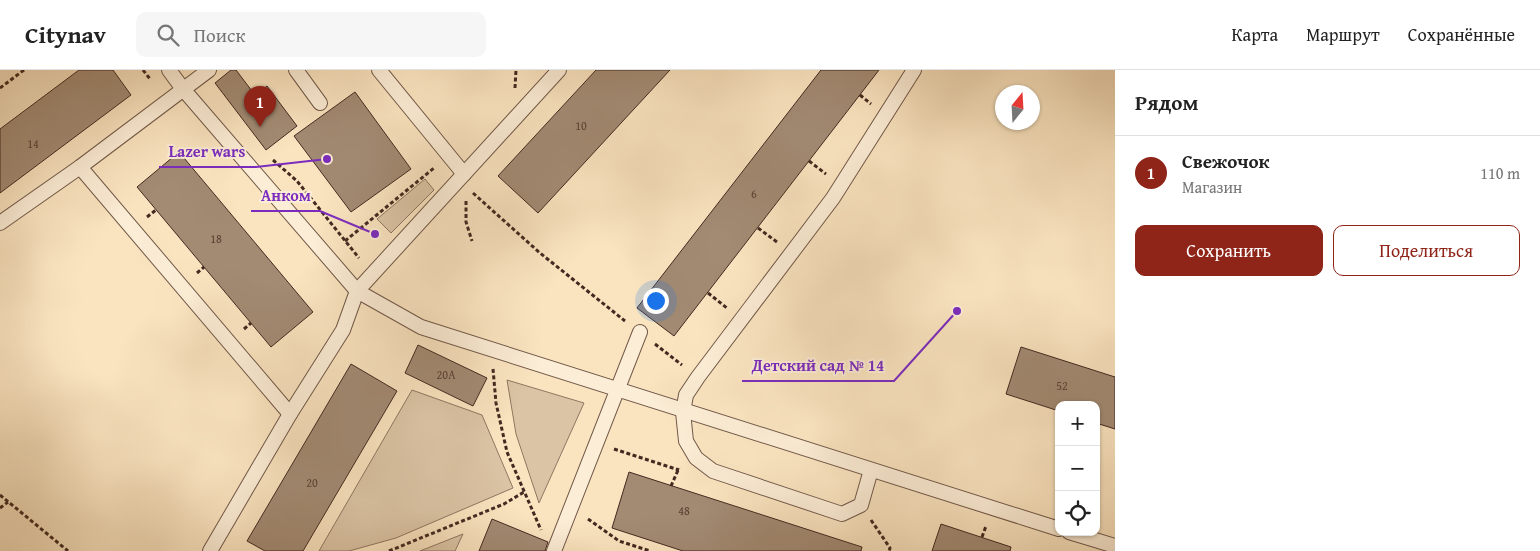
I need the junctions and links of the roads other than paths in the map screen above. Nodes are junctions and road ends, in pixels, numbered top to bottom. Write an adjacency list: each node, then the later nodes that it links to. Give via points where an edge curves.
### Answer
1 (169, 70): 7 (lane)
2 (209, 70): 7 (lane)
3 (296, 70): 8 (lane)
4 (379, 70): 10 (lane, via 449,156)
5 (559, 70): 10 (lane)
6 (914, 70): 15 (lane, via 833,198 698,377 686,395)
7 (183, 89): 9 (lane); 12 (lane)
8 (320, 103)
9 (80, 167): 11 (lane); 16 (lane)
10 (462, 181): 12 (lane)
11 (0, 223)
12 (357, 291): 14 (lane, via 421,327); 16 (lane, via 343,330)
13 (640, 332): 14 (lane)
14 (617, 390): 15 (lane); 22 (lane)
15 (683, 412): 17 (lane); 17 (lane, via 686,441 696,458 713,471 842,514 861,505)
16 (290, 414): 21 (lane)
17 (872, 470): 18 (lane)
18 (1055, 527)
19 (1083, 536): 20 (lane)
20 (1115, 546)
21 (210, 551)
22 (554, 551)

